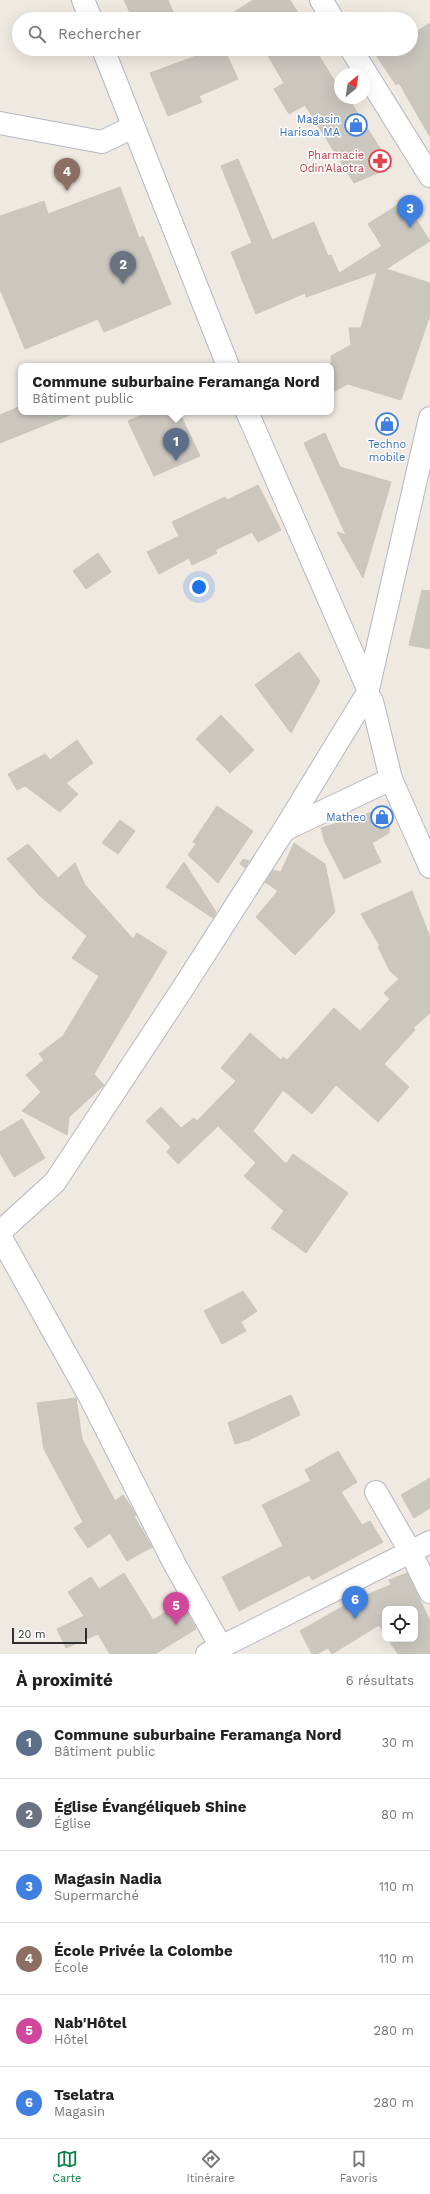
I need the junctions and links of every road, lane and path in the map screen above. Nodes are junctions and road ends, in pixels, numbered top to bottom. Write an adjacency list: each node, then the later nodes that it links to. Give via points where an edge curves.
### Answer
1 (83, 0): 3 (street)
2 (321, 0): 4 (street)
3 (88, 12)
4 (329, 12)
5 (105, 56): 8 (street)
6 (355, 56): 9 (street)
7 (0, 124): 8 (street, via 102,142)
8 (133, 127): 10 (street)
9 (430, 176)
10 (227, 363)
11 (248, 415): 13 (street)
12 (430, 418): 13 (street)
13 (368, 697): 14 (street); 15 (street)
14 (391, 779): 15 (street); 16 (street)
15 (284, 830): 17 (street, via 55,1182)
16 (430, 867)
17 (0, 1232)
18 (0, 1236): 23 (street, via 91,1398)
19 (376, 1492): 21 (street)
20 (430, 1542): 21 (street)
21 (411, 1553): 22 (street); 23 (street)
22 (430, 1592)
23 (216, 1652)

